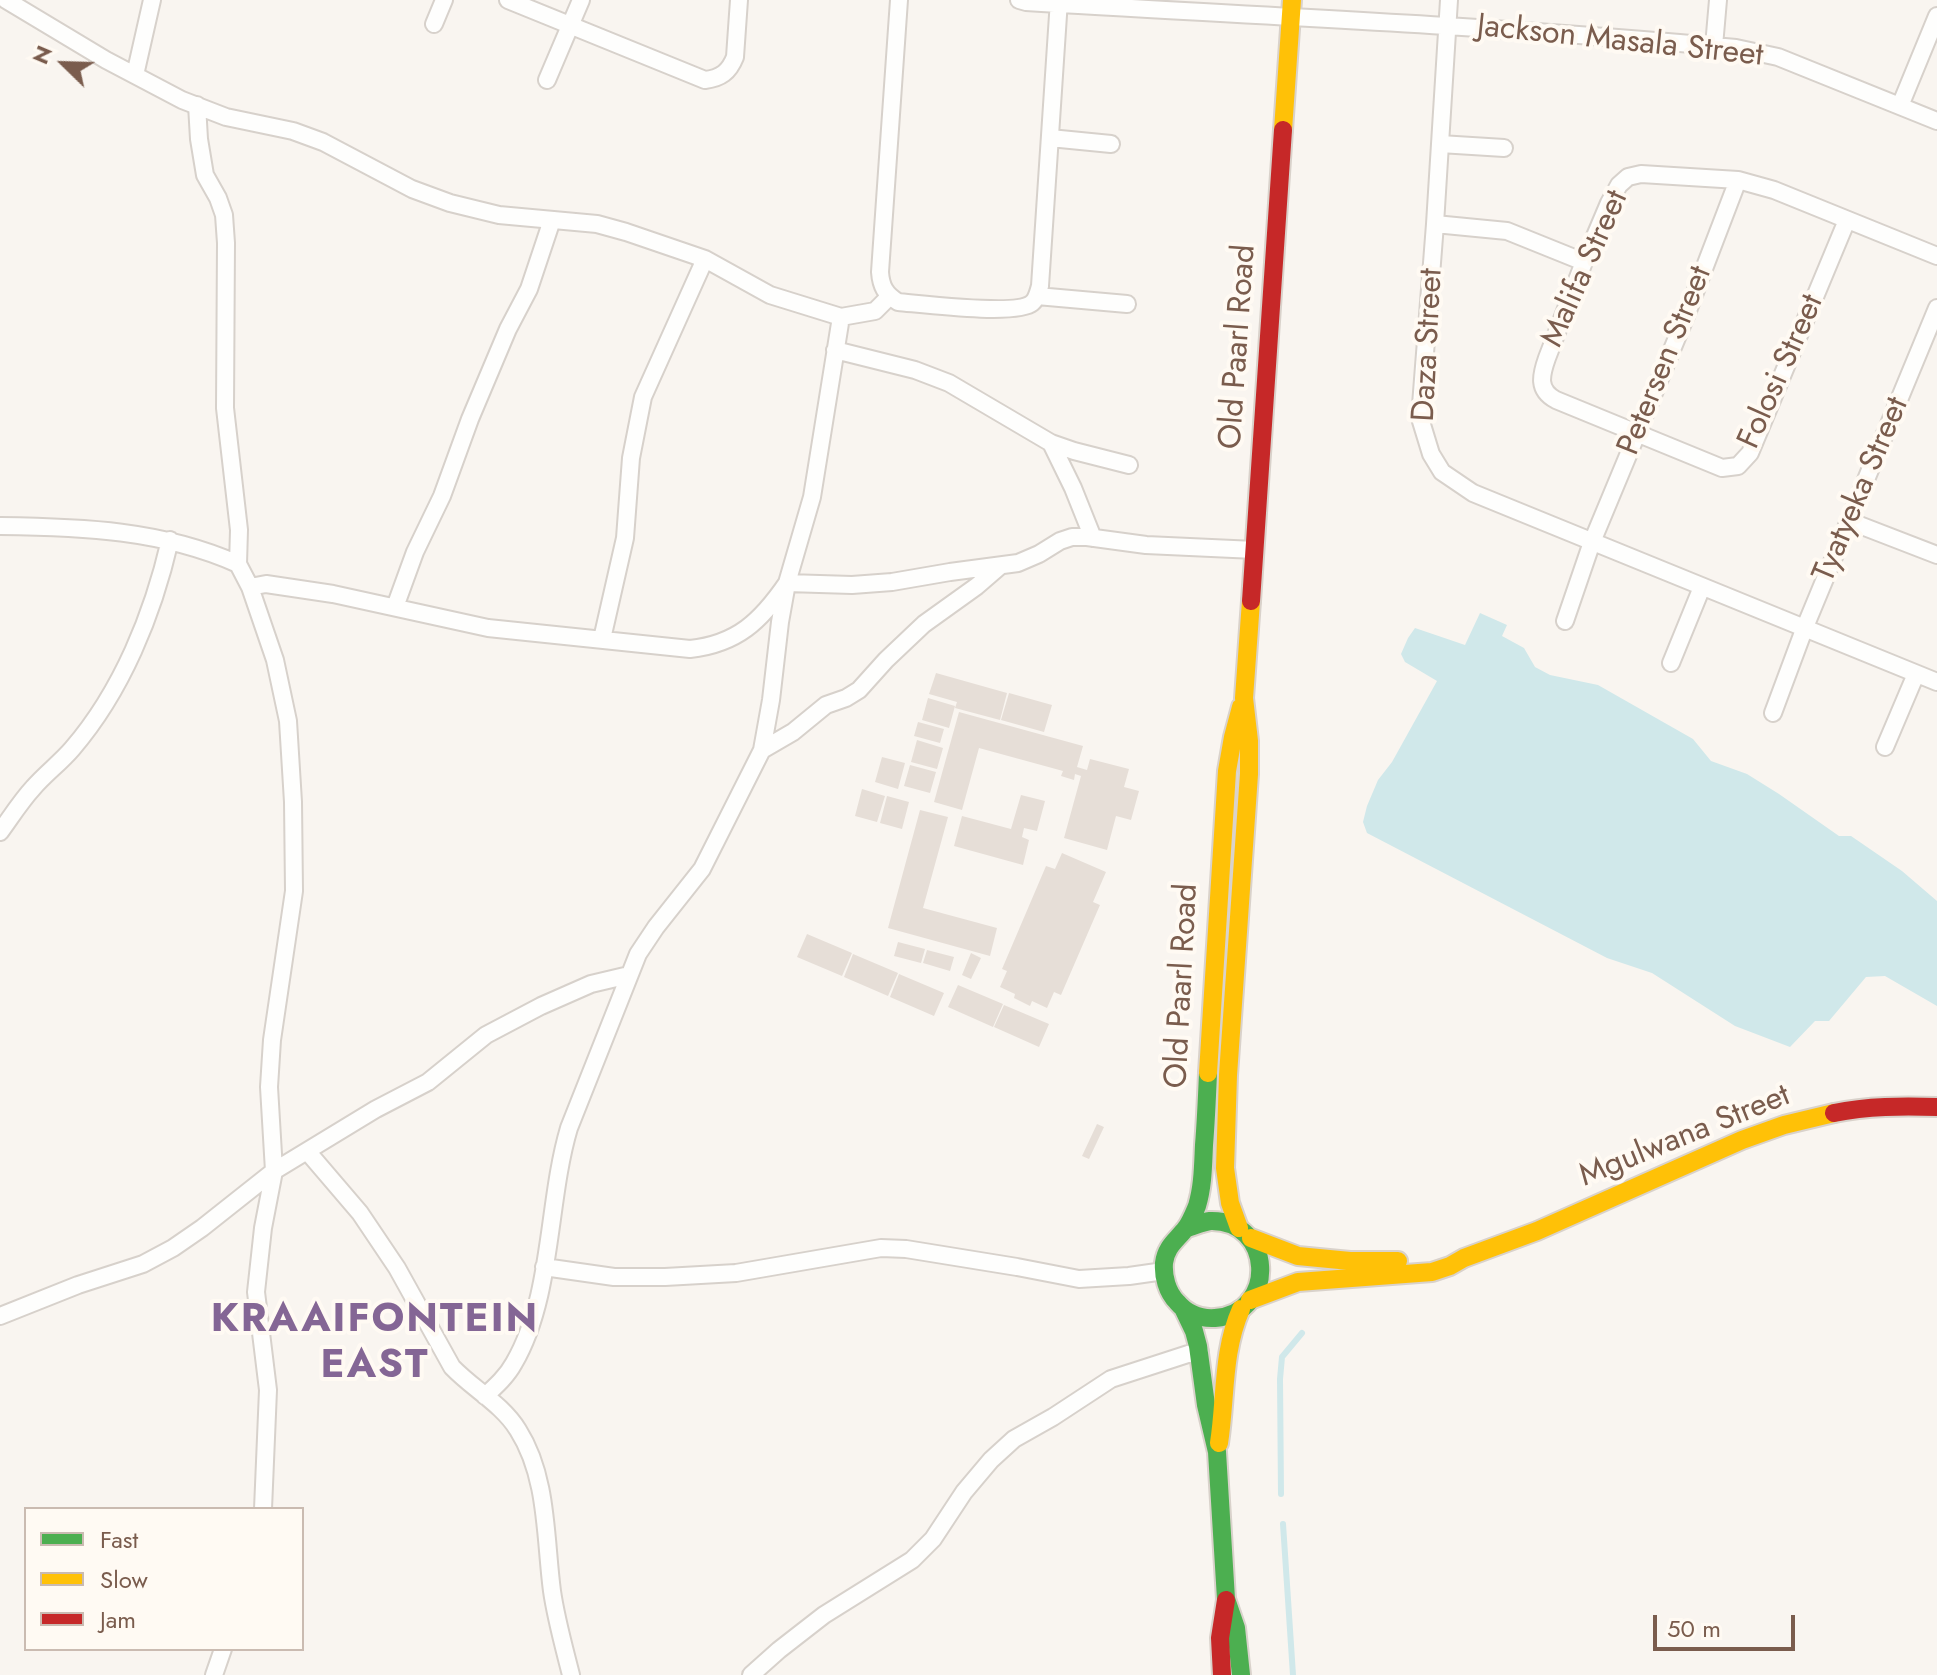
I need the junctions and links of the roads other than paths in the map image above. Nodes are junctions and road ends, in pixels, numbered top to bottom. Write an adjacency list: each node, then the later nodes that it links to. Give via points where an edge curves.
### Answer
1 (6, 0): 18 (street)
2 (152, 0): 18 (street)
3 (444, 0): 14 (street)
4 (508, 0): 16 (street)
5 (581, 0): 16 (street)
6 (739, 0): 16 (street, via 735,57 727,72 713,79 697,78)
7 (899, 0): 35 (street, via 880,272)
8 (1019, 0): 11 (street, Jackson Masala Street)
9 (1449, 0): 15 (street, Daza Street)
10 (1718, 0): 17 (street)
11 (1059, 2): 12 (street, Jackson Masala Street); 23 (street)
12 (1291, 9): 15 (street, Jackson Masala Street); 48 (main road, Old Paarl Road)
13 (1937, 16): 21 (street)
14 (434, 24)
15 (1447, 25): 17 (street, Jackson Masala Street); 25 (street, Daza Street)
16 (571, 26): 19 (street)
17 (1714, 46): 21 (street, Jackson Masala Street, via 1778,57)
18 (135, 75): 20 (street)
19 (547, 80)
20 (197, 105): 28 (street, via 323,142 450,203); 50 (street, via 205,175 224,215 225,408)
21 (1900, 106): 22 (street, Jackson Masala Street)
22 (1937, 121)
23 (1050, 138): 24 (street); 34 (street)
24 (1111, 144)
25 (1440, 144): 26 (street); 30 (street, Daza Street)
26 (1504, 148)
27 (1738, 180): 29 (street, Malifa Street); 33 (street, Malifa Street, via 1628,177 1609,203); 40 (street, Petersen Street)
28 (552, 220): 32 (street, via 597,224); 55 (street, via 529,289)
29 (1847, 220): 31 (street, Malifa Street); 40 (street, Folosi Street, via 1745,460 1722,468)
30 (1435, 224): 33 (street, via 1507,231); 47 (street, Daza Street, via 1420,418 1431,454 1442,472 1473,493)
31 (1937, 256)
32 (705, 259): 38 (street, via 770,295); 58 (street, via 643,397 631,458 625,538)
33 (1584, 262): 40 (street, Malifa Street, via 1542,373 1543,390)
34 (1037, 296): 35 (street, via 1031,304 1009,310 898,302); 36 (street)
35 (889, 297): 38 (street, via 875,311)
36 (1127, 304)
37 (1937, 308): 43 (street, Tyatyeka Street)
38 (841, 317): 39 (street)
39 (835, 350): 41 (street, via 949,383); 52 (street, via 812,497)
40 (1636, 434): 47 (street, Petersen Street)
41 (1051, 443): 42 (street); 45 (street)
42 (1129, 465)
43 (1849, 521): 49 (street); 57 (street, Tyatyeka Street)
44 (0, 526): 46 (street, via 73,527)
45 (1093, 538): 48 (street); 51 (street, via 1072,537)
46 (170, 540): 50 (street); 66 (street, via 162,574 122,673 72,748 32,788)
47 (1592, 542): 54 (street, Daza Street); 56 (street, Petersen Street)
48 (1255, 550): 62 (main road, Old Paarl Road)
49 (1937, 555)
50 (238, 564): 53 (street)
51 (1001, 566): 52 (street, via 892,582); 65 (street, via 924,624 859,690 826,705)
52 (787, 583): 58 (street, via 755,622 709,647); 65 (street)
53 (250, 587): 55 (street, via 266,584); 70 (street, via 275,660 288,721 293,802 294,891 269,1087)
54 (1702, 587): 57 (street, Daza Street); 59 (street)
55 (395, 607): 58 (street, via 488,628)
56 (1565, 621)
57 (1805, 627): 60 (street, Daza Street); 63 (street, Tyatyeka Street)
58 (602, 639)
59 (1671, 663)
60 (1916, 674): 61 (street, Daza Street); 64 (street)
61 (1937, 682)
62 (1244, 698): 71 (main road, Old Paarl Road, via 1227,771 1204,1168); 72 (main road, Old Paarl Road, via 1249,774 1225,1168 1230,1203)
63 (1773, 713)
64 (1885, 747)
65 (762, 750): 67 (street, via 702,869 656,927)
66 (0, 832)
67 (629, 975): 69 (street, via 591,984 486,1035 428,1082); 74 (street, via 561,1155)
68 (1937, 1107): 73 (main road, Mgulwana Street, via 1849,1110 1784,1125)
69 (307, 1151): 70 (street); 80 (street, via 397,1268 452,1367)
70 (274, 1171): 78 (street, via 202,1228 143,1264); 82 (street, via 256,1292 268,1390)
71 (1187, 1228): 72 (main road, via 1213,1220); 75 (main road, Old Paarl Road, via 1168,1249)
72 (1245, 1233): 73 (main road, Mgulwana Street, via 1285,1252 1318,1258); 76 (main road, Old Paarl Road, via 1261,1265 1259,1283)
73 (1464, 1258): 76 (main road, Mgulwana Street, via 1432,1272 1298,1282)
74 (544, 1267): 75 (street, via 614,1277 736,1273 881,1248 1079,1279); 80 (street, via 535,1315 514,1365)
75 (1164, 1271): 77 (main road, Old Paarl Road, via 1169,1292)
76 (1245, 1304): 77 (main road, via 1212,1318); 81 (main road, Old Paarl Road, via 1227,1344)
77 (1183, 1308): 79 (main road, Old Paarl Road)
78 (0, 1316)
79 (1200, 1352): 81 (main road, Old Paarl Road); 87 (street, via 1111,1379 1014,1439 964,1492 912,1560 824,1615)
80 (485, 1396): 86 (street, via 506,1413 529,1449)
81 (1217, 1452): 83 (main road, Old Paarl Road)
82 (263, 1507)
83 (1226, 1599): 88 (main road, Old Paarl Road); 89 (main road, Old Paarl Road, via 1236,1628)
84 (222, 1651): 85 (street)
85 (214, 1675)
86 (571, 1675)
87 (751, 1675)
88 (1222, 1675)
89 (1241, 1675)

